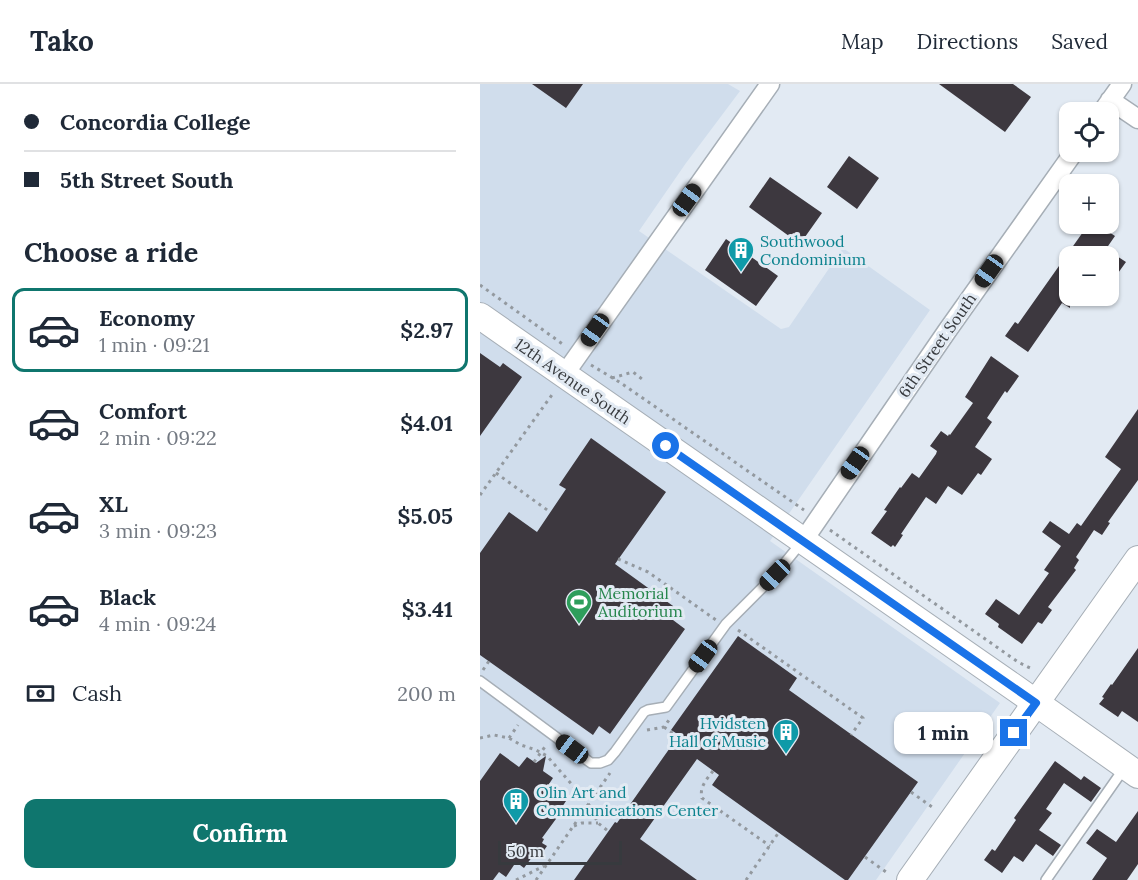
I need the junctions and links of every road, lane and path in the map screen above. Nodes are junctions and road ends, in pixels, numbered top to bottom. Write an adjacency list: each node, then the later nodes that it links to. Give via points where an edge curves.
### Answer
1 (770, 84): 9 (street)
2 (1122, 84): 3 (street)
3 (1109, 102)
4 (1119, 111): 5 (street)
5 (1138, 119)
6 (1067, 162): 17 (street, 6th Street South)
7 (480, 285): 9 (path)
8 (480, 316): 9 (street, 12th Avenue South)
9 (565, 374): 10 (path, via 601,373); 12 (path); 17 (street, 12th Avenue South)
10 (612, 378): 11 (path, via 633,372); 14 (path)
11 (642, 379)
12 (496, 473): 13 (path); 15 (path)
13 (480, 495)
14 (798, 506)
15 (550, 512)
16 (838, 536): 21 (path)
17 (803, 541): 20 (lane); 23 (street, 12th Avenue South)
18 (1138, 558): 23 (street)
19 (618, 559): 20 (path, via 648,572)
20 (726, 624): 27 (lane, via 666,707 644,712 608,760 591,763); 28 (path, via 863,718)
21 (1030, 668)
22 (480, 681): 27 (lane)
23 (1036, 703): 35 (street, 12th Avenue South); 51 (street)
24 (671, 718): 25 (path)
25 (664, 727): 26 (path); 30 (path)
26 (642, 731)
27 (554, 735): 31 (path)
28 (851, 735)
29 (480, 738): 31 (path, via 509,738)
30 (690, 745)
31 (541, 752): 32 (path); 37 (path)
32 (534, 762)
33 (614, 766): 37 (path)
34 (713, 771): 43 (path, via 702,787 702,798)
35 (1132, 771): 52 (lane)
36 (911, 792): 38 (path)
37 (588, 804): 39 (path); 40 (path)
38 (932, 807)
39 (598, 823): 40 (path); 41 (path)
40 (574, 826): 45 (path)
41 (608, 831)
42 (779, 832): 43 (path)
43 (770, 846): 50 (path)
44 (865, 857): 46 (path)
45 (546, 865): 47 (path); 49 (path)
46 (886, 872)
47 (527, 875): 48 (path); 49 (path)
48 (516, 880)
49 (535, 880)
50 (746, 880)
51 (910, 880)
52 (1046, 880)

